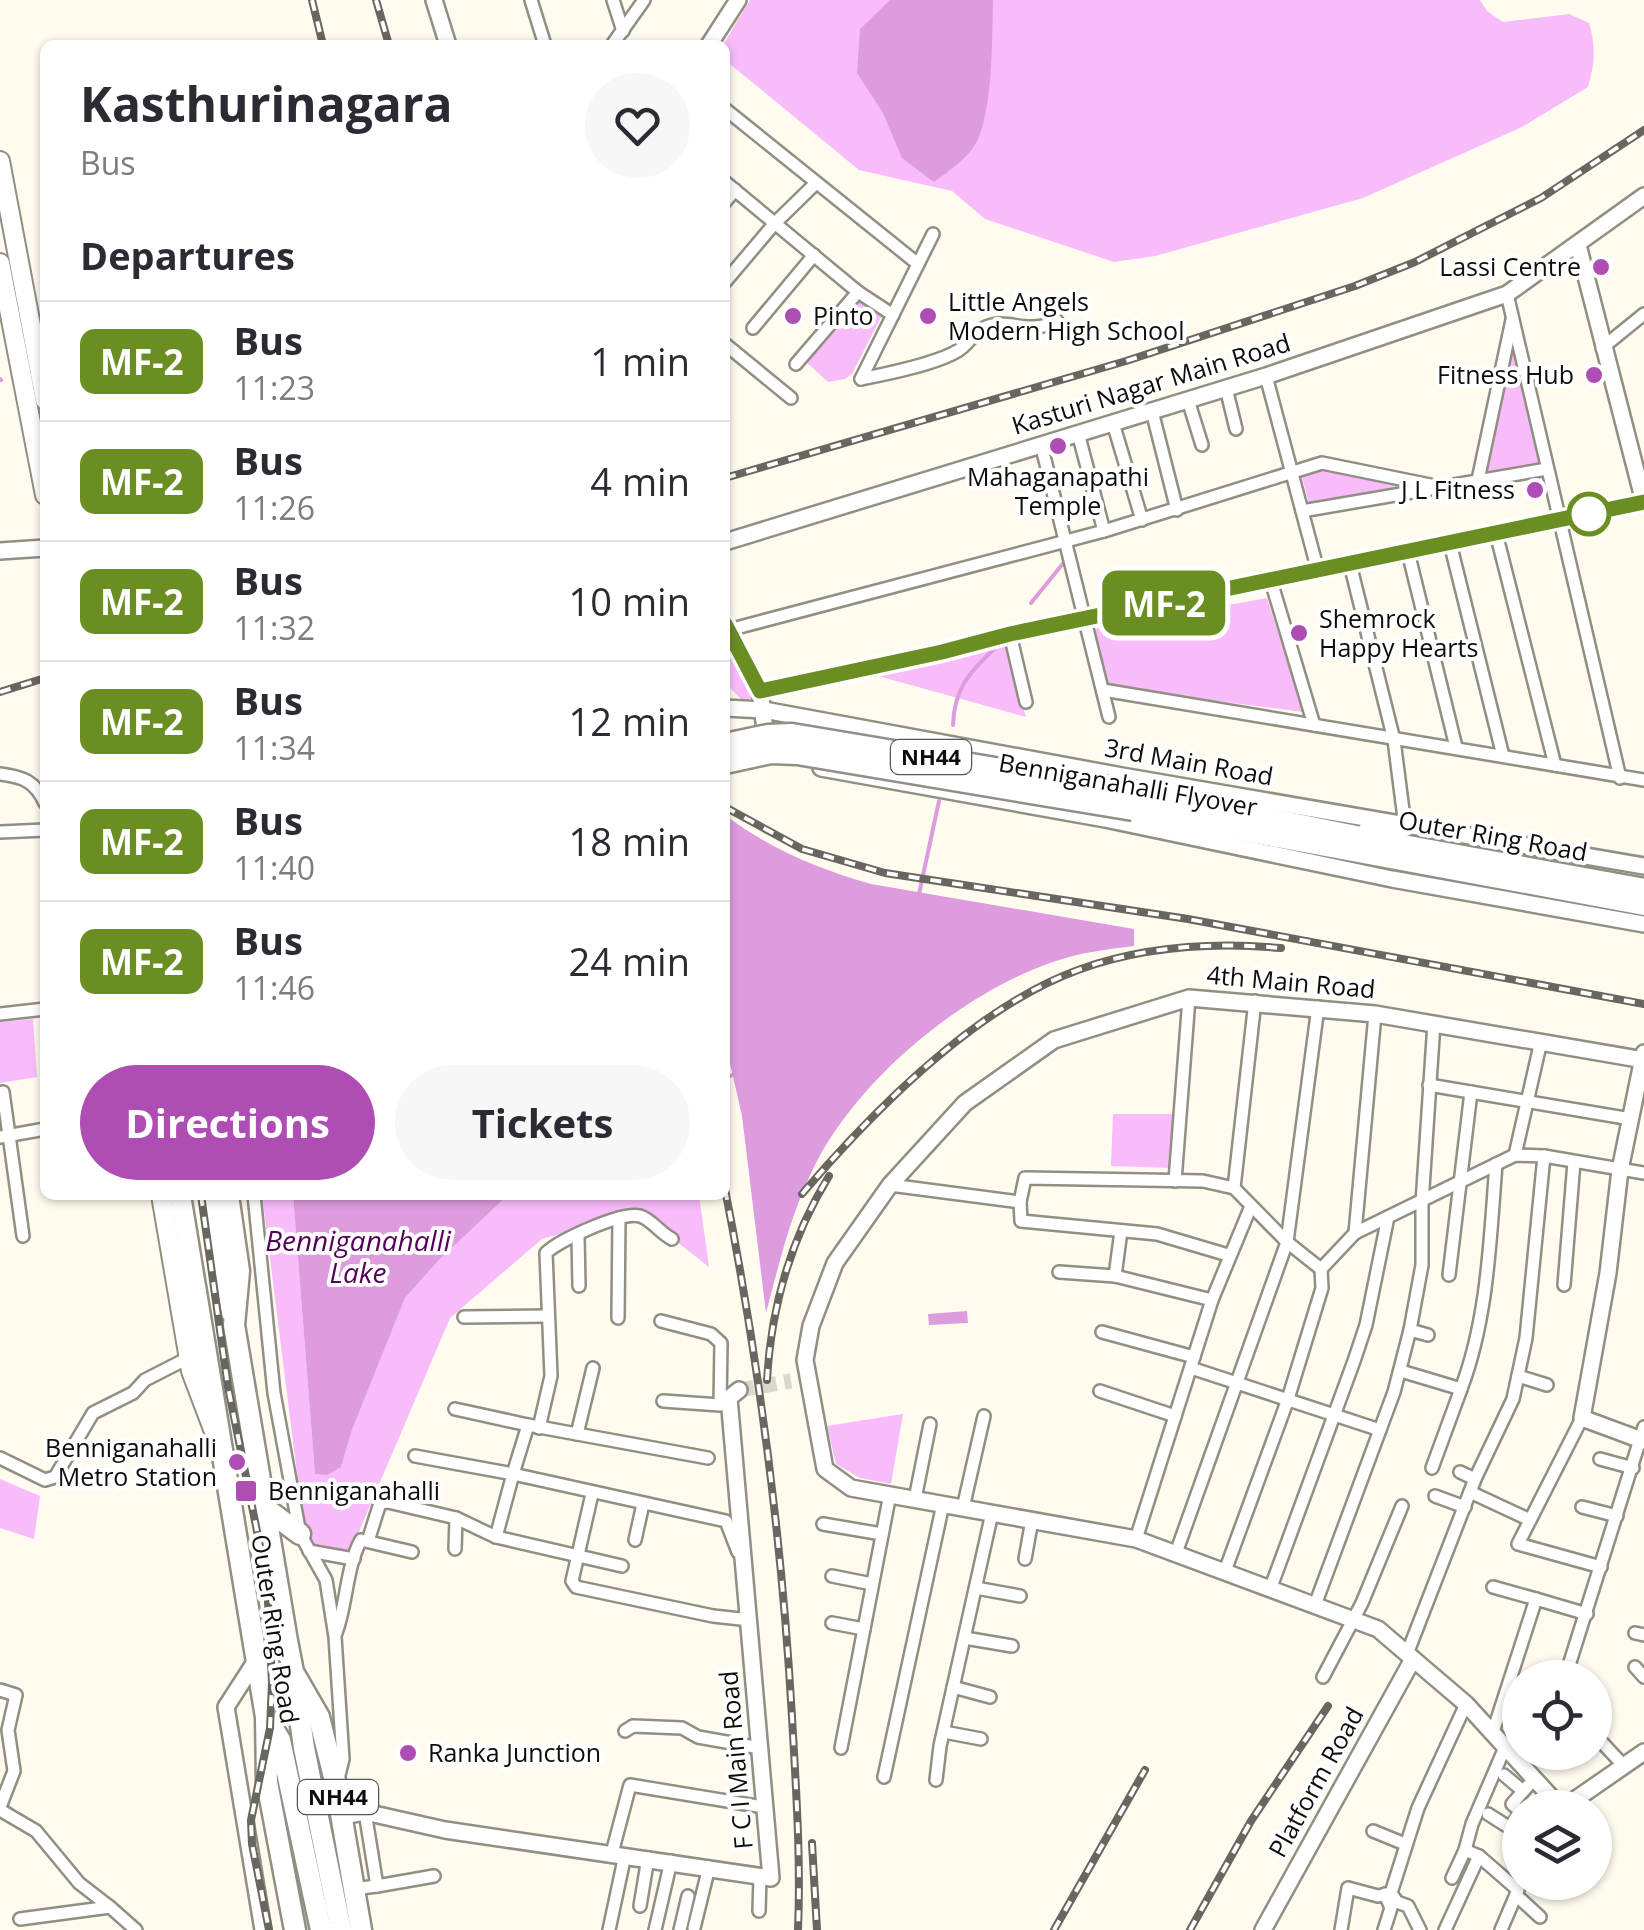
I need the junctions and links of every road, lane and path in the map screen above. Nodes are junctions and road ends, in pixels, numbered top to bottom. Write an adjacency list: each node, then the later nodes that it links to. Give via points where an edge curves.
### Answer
1 (434, 0): 7 (street)
2 (531, 0): 8 (street)
3 (614, 0): 6 (street)
4 (644, 0): 6 (street)
5 (738, 0): 10 (street)
6 (623, 31): 9 (street)
7 (446, 40)
8 (543, 40)
9 (616, 40)
10 (711, 40)
11 (730, 113): 13 (street)
12 (0, 161): 33 (main road)
13 (815, 184): 16 (street); 21 (street)
14 (730, 186): 16 (street)
15 (1644, 196): 18 (street, Kasturi Nagar Main Road)
16 (775, 224): 19 (street); 22 (street)
17 (932, 234): 21 (street)
18 (1578, 245): 24 (street, Kasturi Nagar Main Road); 31 (street)
19 (814, 255): 23 (street); 29 (street)
20 (0, 263): 44 (main road)
21 (918, 264): 25 (street)
22 (730, 276)
23 (858, 292): 25 (street); 32 (street)
24 (1507, 294): 27 (street); 34 (street, Kasturi Nagar Main Road)
25 (893, 314): 28 (street, via 861,379 958,351 982,329 1011,323 1040,330)
26 (1644, 314): 31 (street)
27 (1512, 316): 45 (street); 47 (street)
28 (1057, 321)
29 (753, 328)
30 (730, 348): 36 (street)
31 (1602, 348): 49 (street)
32 (796, 364)
33 (40, 373)
34 (1266, 376): 35 (street, Kasturi Nagar Main Road); 46 (street)
35 (1226, 388): 37 (street, Kasturi Nagar Main Road); 40 (street)
36 (792, 398)
37 (1188, 400): 38 (street, Kasturi Nagar Main Road); 43 (street)
38 (1152, 411): 39 (street, Kasturi Nagar Main Road); 50 (street)
39 (1113, 422): 41 (street, Kasturi Nagar Main Road); 52 (street)
40 (1236, 429)
41 (1078, 433): 42 (street, Kasturi Nagar Main Road); 54 (street)
42 (1041, 444): 56 (street, Kasturi Nagar Main Road); 57 (street)
43 (1202, 445)
44 (40, 468)
45 (1546, 469): 47 (street); 53 (street)
46 (1292, 472): 48 (street, via 1322,463); 50 (street); 51 (street)
47 (1478, 480): 48 (street)
48 (1436, 486): 51 (street)
49 (1644, 502): 53 (street)
50 (1177, 510): 52 (street)
51 (1302, 511): 63 (street)
52 (1142, 520): 54 (street)
53 (1560, 520): 55 (street); 84 (street)
54 (1104, 531): 57 (street)
55 (1496, 533): 58 (street); 82 (street)
56 (730, 540)
57 (1067, 540): 65 (street); 66 (street)
58 (1450, 543): 60 (street); 78 (street)
59 (0, 551): 61 (street)
60 (1408, 552): 62 (street); 77 (street)
61 (40, 554)
62 (1350, 564): 63 (street); 75 (street)
63 (1318, 571): 64 (street)
64 (1271, 581): 65 (street); 74 (street)
65 (1086, 620): 67 (street); 69 (street)
66 (730, 626): 68 (street)
67 (1010, 634): 68 (street); 70 (street)
68 (758, 686): 72 (street)
69 (1103, 690): 73 (street); 74 (street)
70 (1026, 702)
71 (731, 708): 72 (street, 3rd Main Road)
72 (764, 710): 80 (street); 88 (street, 3rd Main Road)
73 (1109, 718)
74 (1314, 725): 75 (street)
75 (1394, 740): 77 (street); 88 (street)
76 (730, 743): 87 (highway, Benniganahalli Flyover / NH44, bridge, via 792,734)
77 (1456, 746): 78 (street)
78 (1503, 756): 82 (street)
79 (730, 761): 80 (street, via 733,766)
80 (770, 761): 91 (street, via 1105,819)
81 (730, 762): 87 (highway, Benniganahalli Flyover / NH44, bridge, via 797,754)
82 (1555, 764): 84 (street)
83 (0, 774): 86 (street, via 24,777)
84 (1620, 778): 85 (street)
85 (1644, 780)
86 (40, 792)
87 (1135, 801): 91 (highway, Benniganahalli Flyover / NH44)
88 (1405, 826): 91 (highway, via 1383,833 1346,826); 92 (street, 3rd Main Road)
89 (40, 830): 90 (street)
90 (0, 832)
91 (1340, 850): 93 (highway, Outer Ring Road / NH44); 94 (highway, Outer Ring Road / NH44)
92 (1644, 866)
93 (1394, 869): 95 (highway, Outer Ring Road / NH44); 96 (street)
94 (1644, 889)
95 (1644, 905)
96 (1556, 910): 97 (street); 98 (street, via 1569,920)
97 (1644, 924)
98 (1644, 934)
99 (1189, 998): 100 (street, 4th Main Road); 122 (street); 124 (street, 4th Main Road, via 1054,1040 965,1103)
100 (1255, 1001): 101 (street, 4th Main Road); 125 (street)
101 (1318, 1008): 104 (street, 4th Main Road); 141 (street)
102 (40, 1010): 103 (street)
103 (0, 1014)
104 (1375, 1014): 105 (street, 4th Main Road); 137 (street)
105 (1434, 1023): 106 (street, 4th Main Road); 109 (street)
106 (1542, 1041): 108 (street, 4th Main Road); 112 (street)
107 (1644, 1050): 108 (street)
108 (1643, 1060): 113 (street)
109 (1429, 1085): 111 (street); 132 (street)
110 (2, 1092): 115 (street)
111 (1471, 1092): 112 (street); 123 (street)
112 (1528, 1101): 113 (street); 116 (street)
113 (1632, 1119): 120 (street)
114 (40, 1131): 115 (street)
115 (4, 1136): 138 (street)
116 (1515, 1155): 117 (street); 119 (street)
117 (1544, 1156): 118 (street); 162 (street)
118 (1574, 1162): 120 (street); 147 (street)
119 (1496, 1164): 123 (street); 166 (street, via 1479,1323)
120 (1620, 1170): 121 (street); 175 (street)
121 (1644, 1172)
122 (1175, 1181): 125 (street); 131 (street, via 1025,1178)
123 (1462, 1183): 132 (street); 145 (street)
124 (890, 1185): 131 (street); 191 (street, 4th Main Road, via 834,1262 799,1380 824,1468 851,1488)
125 (1234, 1188): 133 (street)
126 (162, 1200): 158 (main road)
127 (180, 1200): 158 (highway, NH44)
128 (212, 1200): 154 (main road)
129 (229, 1200): 154 (highway, NH44, via 239,1271)
130 (255, 1200): 212 (street, via 274,1393)
131 (1020, 1202): 136 (street, via 1022,1221)
132 (1422, 1203): 134 (street); 155 (street, via 1422,1264)
133 (1251, 1206): 141 (street); 142 (street)
134 (1388, 1217): 137 (street); 174 (street, via 1366,1325)
135 (619, 1218): 139 (street); 140 (street, via 642,1216); 152 (street)
136 (1121, 1230): 142 (street); 146 (street)
137 (1355, 1233): 143 (street)
138 (23, 1236)
139 (578, 1236): 148 (street); 150 (street, via 546,1253)
140 (672, 1239)
141 (1287, 1242): 143 (street); 164 (street)
142 (1228, 1255): 149 (street)
143 (1321, 1269): 169 (street, via 1322,1288)
144 (1059, 1272): 146 (street)
145 (1449, 1275)
146 (1115, 1276): 149 (street)
147 (1564, 1285)
148 (579, 1286)
149 (1212, 1300): 159 (street)
150 (548, 1316): 151 (street); 177 (street, via 551,1376)
151 (464, 1317)
152 (618, 1318)
153 (661, 1321): 163 (street, via 722,1342)
154 (234, 1325): 199 (highway, Outer Ring Road / NH44)
155 (1410, 1330): 157 (street); 161 (street)
156 (1102, 1332): 159 (street)
157 (1428, 1335)
158 (196, 1355): 182 (street, via 93,1413 55,1477 46,1480); 240 (highway, Outer Ring Road / NH44, via 222,1453)
159 (1192, 1363): 164 (street); 173 (street)
160 (593, 1368): 179 (street)
161 (1401, 1371): 166 (street); 178 (street)
162 (1518, 1376): 165 (street); 189 (street)
163 (722, 1379): 167 (street); 170 (street, via 720,1405)
164 (1238, 1382): 169 (street); 215 (street)
165 (1547, 1385)
166 (1461, 1389): 185 (street)
167 (736, 1391): 219 (street, F C I Main Road, via 729,1398)
168 (1100, 1391): 173 (street)
169 (1288, 1399): 174 (street); 222 (street)
170 (662, 1402)
171 (455, 1408): 177 (street)
172 (984, 1416): 200 (street)
173 (1175, 1416): 209 (street)
174 (1334, 1417): 178 (street); 227 (street)
175 (1582, 1418): 180 (street); 204 (street)
176 (930, 1424): 193 (street)
177 (534, 1426): 179 (street); 188 (street)
178 (1380, 1430): 230 (street)
179 (577, 1434): 183 (street)
180 (1643, 1436): 186 (street)
181 (415, 1456): 188 (street)
182 (0, 1458)
183 (708, 1458)
184 (1600, 1459): 186 (street)
185 (1432, 1468)
186 (1632, 1468): 202 (street)
187 (1460, 1472): 189 (street)
188 (512, 1474): 190 (street); 208 (street)
189 (1473, 1486): 197 (street); 204 (street)
190 (592, 1494): 194 (street); 216 (street)
191 (890, 1494): 193 (street, 4th Main Road); 207 (street)
192 (1435, 1496): 197 (street)
193 (915, 1499): 195 (street, 4th Main Road)
194 (644, 1504): 211 (street); 219 (street, via 726,1522)
195 (942, 1504): 200 (street, 4th Main Road); 267 (street)
196 (1402, 1506): 233 (street)
197 (1465, 1507): 239 (street)
198 (1582, 1507): 202 (street)
199 (265, 1508): 212 (highway); 243 (highway, Outer Ring Road / NH44)
200 (963, 1508): 201 (street, 4th Main Road)
201 (992, 1513): 205 (street, 4th Main Road); 226 (street)
202 (1617, 1516): 221 (street)
203 (456, 1518): 208 (street); 210 (street, via 380,1503); 213 (street)
204 (1528, 1519): 221 (street, via 1518,1544)
205 (1032, 1520): 209 (street, 4th Main Road); 218 (street)
206 (823, 1524): 207 (street)
207 (882, 1534): 224 (street)
208 (496, 1537): 216 (street)
209 (1136, 1539): 215 (street, 4th Main Road)
210 (368, 1540): 214 (street); 217 (street, via 360,1540)
211 (634, 1540)
212 (304, 1542): 217 (street); 236 (street, via 326,1580)
213 (455, 1549)
214 (412, 1552)
215 (1176, 1552): 222 (street, 4th Main Road)
216 (575, 1556): 220 (street); 232 (street, via 576,1587)
217 (354, 1559): 236 (street)
218 (1025, 1559)
219 (743, 1564): 232 (street, F C I Main Road)
220 (622, 1566)
221 (1601, 1567): 231 (street)
222 (1225, 1572): 227 (street, 4th Main Road)
223 (832, 1576): 224 (street)
224 (872, 1584): 235 (street)
225 (1493, 1587): 229 (street)
226 (976, 1588): 228 (street); 237 (street)
227 (1270, 1588): 230 (street, 4th Main Road)
228 (1020, 1596)
229 (1536, 1599): 231 (street); 241 (street)
230 (1315, 1605): 233 (street, 4th Main Road)
231 (1587, 1614): 242 (street)
232 (750, 1620): 257 (street, F C I Main Road)
233 (1353, 1620): 239 (street, 4th Main Road); 244 (street)
234 (832, 1623): 235 (street)
235 (864, 1630): 258 (street)
236 (334, 1637): 270 (street, via 343,1759)
237 (965, 1638): 238 (street); 245 (street)
238 (1012, 1646)
239 (1410, 1656): 249 (street, 4th Main Road); 314 (street, Platform Road)
240 (257, 1660): 250 (highway, Outer Ring Road / NH44); 306 (street, via 226,1707)
241 (1516, 1660)
242 (1571, 1660)
243 (294, 1672): 270 (highway, Outer Ring Road / NH44, via 319,1717); 309 (highway)
244 (1323, 1678)
245 (954, 1688): 247 (street); 253 (street)
246 (0, 1690): 251 (street, via 16,1695)
247 (990, 1696)
248 (1502, 1703): 254 (street)
249 (1466, 1704): 254 (street, 4th Main Road); 282 (street)
250 (266, 1717): 307 (highway, Outer Ring Road / NH44, via 267,1782); 308 (highway, via 280,1740)
251 (4, 1729): 265 (street)
252 (625, 1732): 257 (street, via 633,1726 682,1728)
253 (944, 1732): 255 (street); 269 (street)
254 (1493, 1732): 256 (street, 4th Main Road)
255 (981, 1739)
256 (1502, 1741)
257 (760, 1748): 276 (street, F C I Main Road)
258 (840, 1748)
259 (1644, 1752): 262 (street)
260 (1612, 1753): 262 (street)
261 (1502, 1754): 283 (street)
262 (1624, 1766): 274 (street)
263 (0, 1768): 265 (street)
264 (1528, 1770): 268 (street, 4th Main Road)
265 (14, 1771): 275 (street)
266 (1504, 1775): 271 (street)
267 (884, 1777)
268 (1535, 1778): 272 (street); 273 (street, 4th Main Road)
269 (936, 1780)
270 (336, 1785): 279 (highway, Outer Ring Road / NH44)
271 (1522, 1790)
272 (1524, 1790)
273 (1546, 1790)
274 (1589, 1790)
275 (1, 1804): 300 (street)
276 (764, 1807): 284 (street, via 630,1785); 290 (street, F C I Main Road, via 772,1878)
277 (366, 1812): 279 (street, F C I Main Road); 284 (street, F C I Main Road); 293 (street)
278 (1488, 1814): 280 (street)
279 (342, 1816): 294 (highway, Outer Ring Road / NH44)
280 (1502, 1823)
281 (1373, 1830): 282 (street)
282 (1405, 1844): 295 (street)
283 (1465, 1850): 285 (street); 292 (street)
284 (618, 1854): 286 (street, F C I Main Road); 311 (street)
285 (1479, 1856): 291 (street); 318 (street)
286 (648, 1858): 287 (street, F C I Main Road); 299 (street)
287 (671, 1861): 288 (street, F C I Main Road); 312 (street)
288 (709, 1868): 290 (street, F C I Main Road); 304 (street)
289 (434, 1876): 293 (street)
290 (760, 1876): 301 (street)
291 (1502, 1876)
292 (1452, 1878)
293 (378, 1886): 294 (street)
294 (353, 1888): 310 (highway, Outer Ring Road / NH44)
295 (1388, 1894): 315 (street, via 1348,1888); 316 (street); 317 (street, via 1408,1906)
296 (688, 1896): 313 (street)
297 (1514, 1900): 319 (street)
298 (1521, 1900): 302 (street)
299 (640, 1906)
300 (110, 1907): 303 (street); 305 (street)
301 (759, 1910)
302 (1540, 1917)
303 (20, 1918)
304 (694, 1928)
305 (136, 1930)
306 (263, 1930)
307 (295, 1930)
308 (321, 1930)
309 (341, 1930)
310 (361, 1930)
311 (608, 1930)
312 (655, 1930)
313 (680, 1930)
314 (1263, 1930)
315 (1341, 1930)
316 (1384, 1930)
317 (1420, 1930)
318 (1444, 1930)
319 (1501, 1930)

